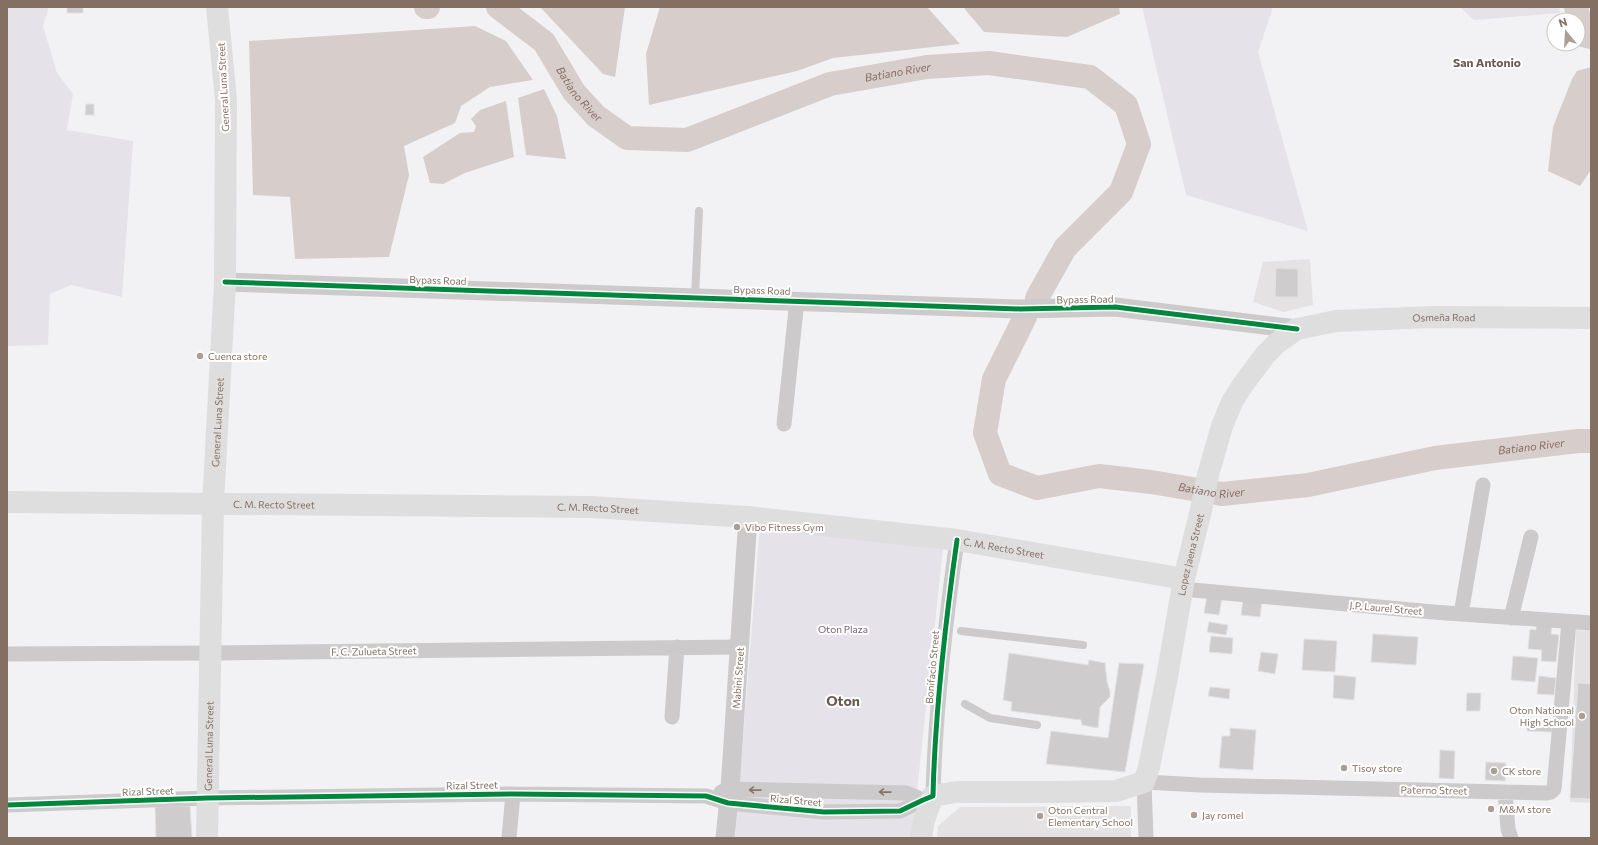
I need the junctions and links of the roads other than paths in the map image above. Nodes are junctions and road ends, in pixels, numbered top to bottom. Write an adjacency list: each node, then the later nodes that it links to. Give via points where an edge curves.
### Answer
1 (217, 7): 3 (main road, General Luna Street, via 226,100)
2 (699, 211): 4 (lane)
3 (225, 282): 4 (street, Bypass Road); 11 (main road, General Luna Street)
4 (696, 297): 5 (street, Bypass Road)
5 (797, 300): 7 (street, Bypass Road, via 1020,309 1115,307); 8 (street)
6 (1591, 318): 7 (main road, Osmeña Road, via 1432,317 1336,322)
7 (1297, 329): 15 (main road, Lopez Jaena Street, via 1276,343 1265,355 1232,402 1222,426 1208,475)
8 (784, 424)
9 (1483, 485): 16 (street)
10 (7, 502): 11 (main road, C. M. Recto Street)
11 (212, 505): 12 (main road, C. M. Recto Street, via 591,507); 24 (main road, General Luna Street)
12 (748, 517): 14 (main road, C. M. Recto Street); 23 (street, Mabini Street)
13 (1531, 537): 17 (street)
14 (957, 540): 15 (main road, C. M. Recto Street); 34 (street, Bonifacio Street, via 942,649)
15 (1183, 584): 16 (street, J.P. Laurel Street); 29 (main road, Lopez Jaena Street, via 1158,722)
16 (1461, 614): 17 (street, J.P. Laurel Street)
17 (1510, 618): 18 (street, J.P. Laurel Street)
18 (1569, 622): 19 (street, J.P. Laurel Street); 30 (street, Paterno Street, via 1554,789 1547,793)
19 (1591, 623)
20 (961, 631): 21 (lane)
21 (1083, 644)
22 (677, 647): 23 (street, F. C. Zulueta Street); 24 (street, F. C. Zulueta Street); 27 (street)
23 (740, 647): 32 (street, Mabini Street)
24 (209, 653): 25 (street, F. C. Zulueta Street); 33 (main road, General Luna Street)
25 (7, 654)
26 (965, 704): 28 (lane, via 990,718)
27 (672, 717)
28 (1037, 725)
29 (1144, 782): 30 (street, Paterno Street); 34 (main road, Rizal Street, via 1116,791 956,792); 40 (street)
30 (1505, 792): 41 (street)
31 (512, 794): 32 (street, Rizal Street); 33 (street, Rizal Street); 37 (street)
32 (729, 796): 34 (street, Rizal Street, one-way to 32, via 906,792); 34 (street, Rizal Street, via 824,812 900,811); 38 (street, Mabini Street)
33 (208, 798): 35 (street, Rizal Street); 36 (main road, General Luna Street)
34 (928, 798): 39 (main road, Bonifacio Street)
35 (7, 805)
36 (208, 838)
37 (509, 838)
38 (725, 838)
39 (921, 838)
40 (1146, 838)
41 (1511, 838)

